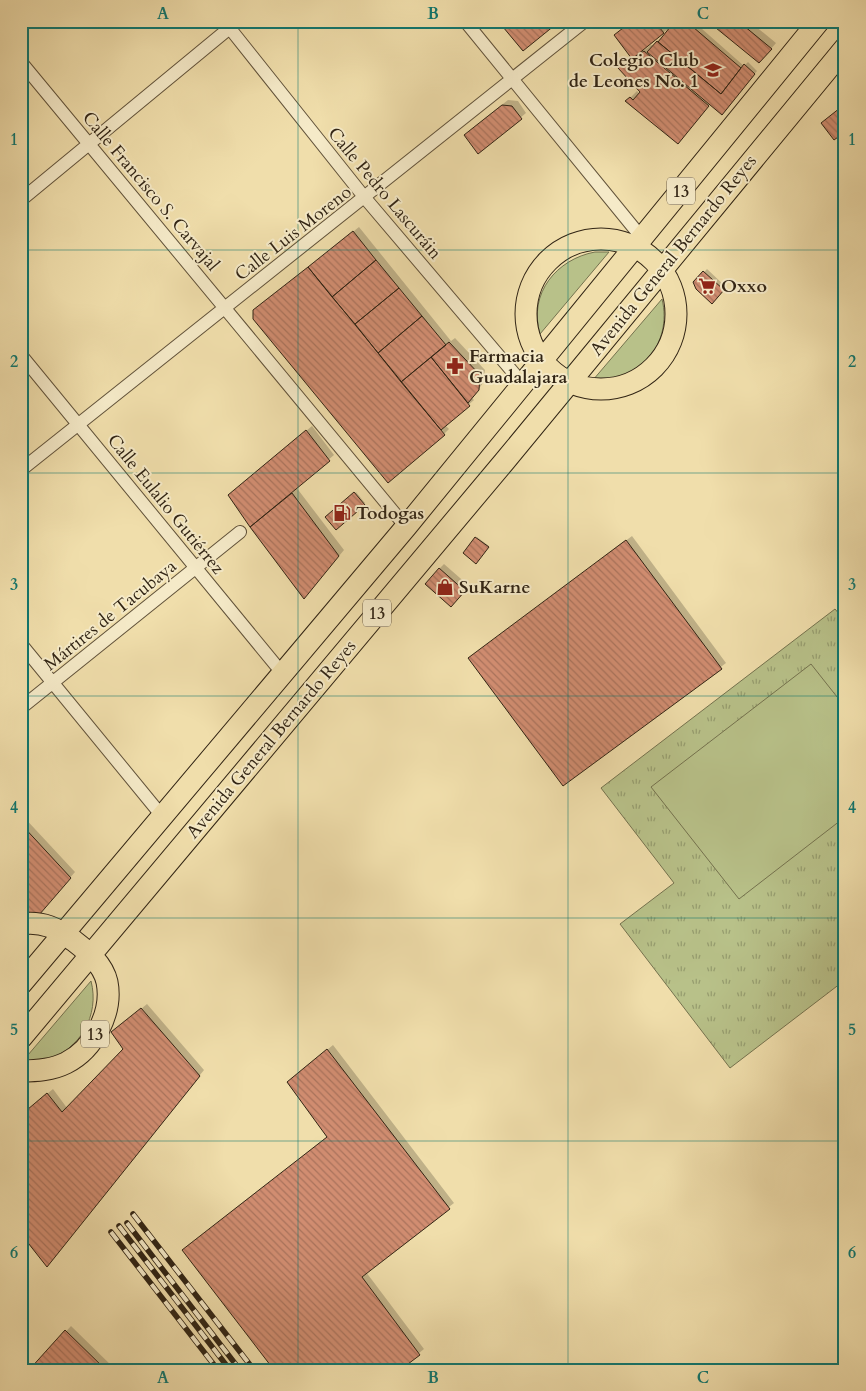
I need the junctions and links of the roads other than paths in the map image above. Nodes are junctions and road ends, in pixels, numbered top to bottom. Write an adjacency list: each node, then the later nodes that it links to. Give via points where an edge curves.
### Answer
1 (465, 21): 7 (street)
2 (585, 21): 7 (street, Calle Luis Moreno)
3 (819, 21): 11 (main road, Avenida General Bernardo Reyes / 13)
4 (230, 24): 8 (street); 9 (street, Calle Pedro Lascuráin)
5 (845, 48): 12 (main road, Avenida General Bernardo Reyes / 13)
6 (21, 62): 8 (street, Calle Francisco S. Carvajal)
7 (513, 80): 9 (street, Calle Luis Moreno); 11 (street)
8 (89, 144): 10 (street); 13 (street, Calle Francisco S. Carvajal)
9 (365, 198): 13 (street, Calle Luis Moreno); 17 (street, Calle Pedro Lascuráin)
10 (21, 200)
11 (639, 242): 12 (main road); 15 (main road, Avenida General Bernardo Reyes / 13); 15 (main road, via 607,239 578,242 549,260 531,287 526,308 532,342)
12 (662, 270): 16 (main road, Avenida General Bernardo Reyes / 13); 16 (main road, via 671,288 676,313 673,335 659,362 640,378 614,388 596,389)
13 (225, 308): 18 (street, Calle Luis Moreno); 20 (street, Calle Francisco S. Carvajal)
14 (21, 355): 18 (street, Calle Eulalio Gutiérrez)
15 (542, 360): 16 (main road); 17 (main road, Avenida General Bernardo Reyes / 13)
16 (568, 381): 30 (main road, Avenida General Bernardo Reyes / 13)
17 (523, 384): 20 (main road, Avenida General Bernardo Reyes / 13)
18 (78, 425): 19 (street, Calle Luis Moreno); 22 (street, Calle Eulalio Gutiérrez)
19 (21, 470)
20 (406, 527): 24 (main road, Avenida General Bernardo Reyes / 13)
21 (240, 532): 22 (street, Mártires de Tacubaya)
22 (196, 568): 24 (street, Calle Eulalio Gutiérrez); 25 (street, Mártires de Tacubaya)
23 (21, 644): 25 (street)
24 (283, 674): 27 (main road, Avenida General Bernardo Reyes / 13)
25 (54, 683): 26 (street, Mártires de Tacubaya); 27 (street)
26 (21, 708)
27 (162, 816): 29 (main road, Avenida General Bernardo Reyes / 13)
28 (21, 924): 29 (main road, 13, via 47,924)
29 (64, 933): 30 (main road, 13); 31 (main road, Avenida General Bernardo Reyes / 13)
30 (91, 954): 32 (main road, Avenida General Bernardo Reyes / 13); 33 (main road, 13, via 107,981 108,1003 100,1026 86,1047 67,1062 44,1070)
31 (21, 984)
32 (21, 1038)
33 (21, 1071)

